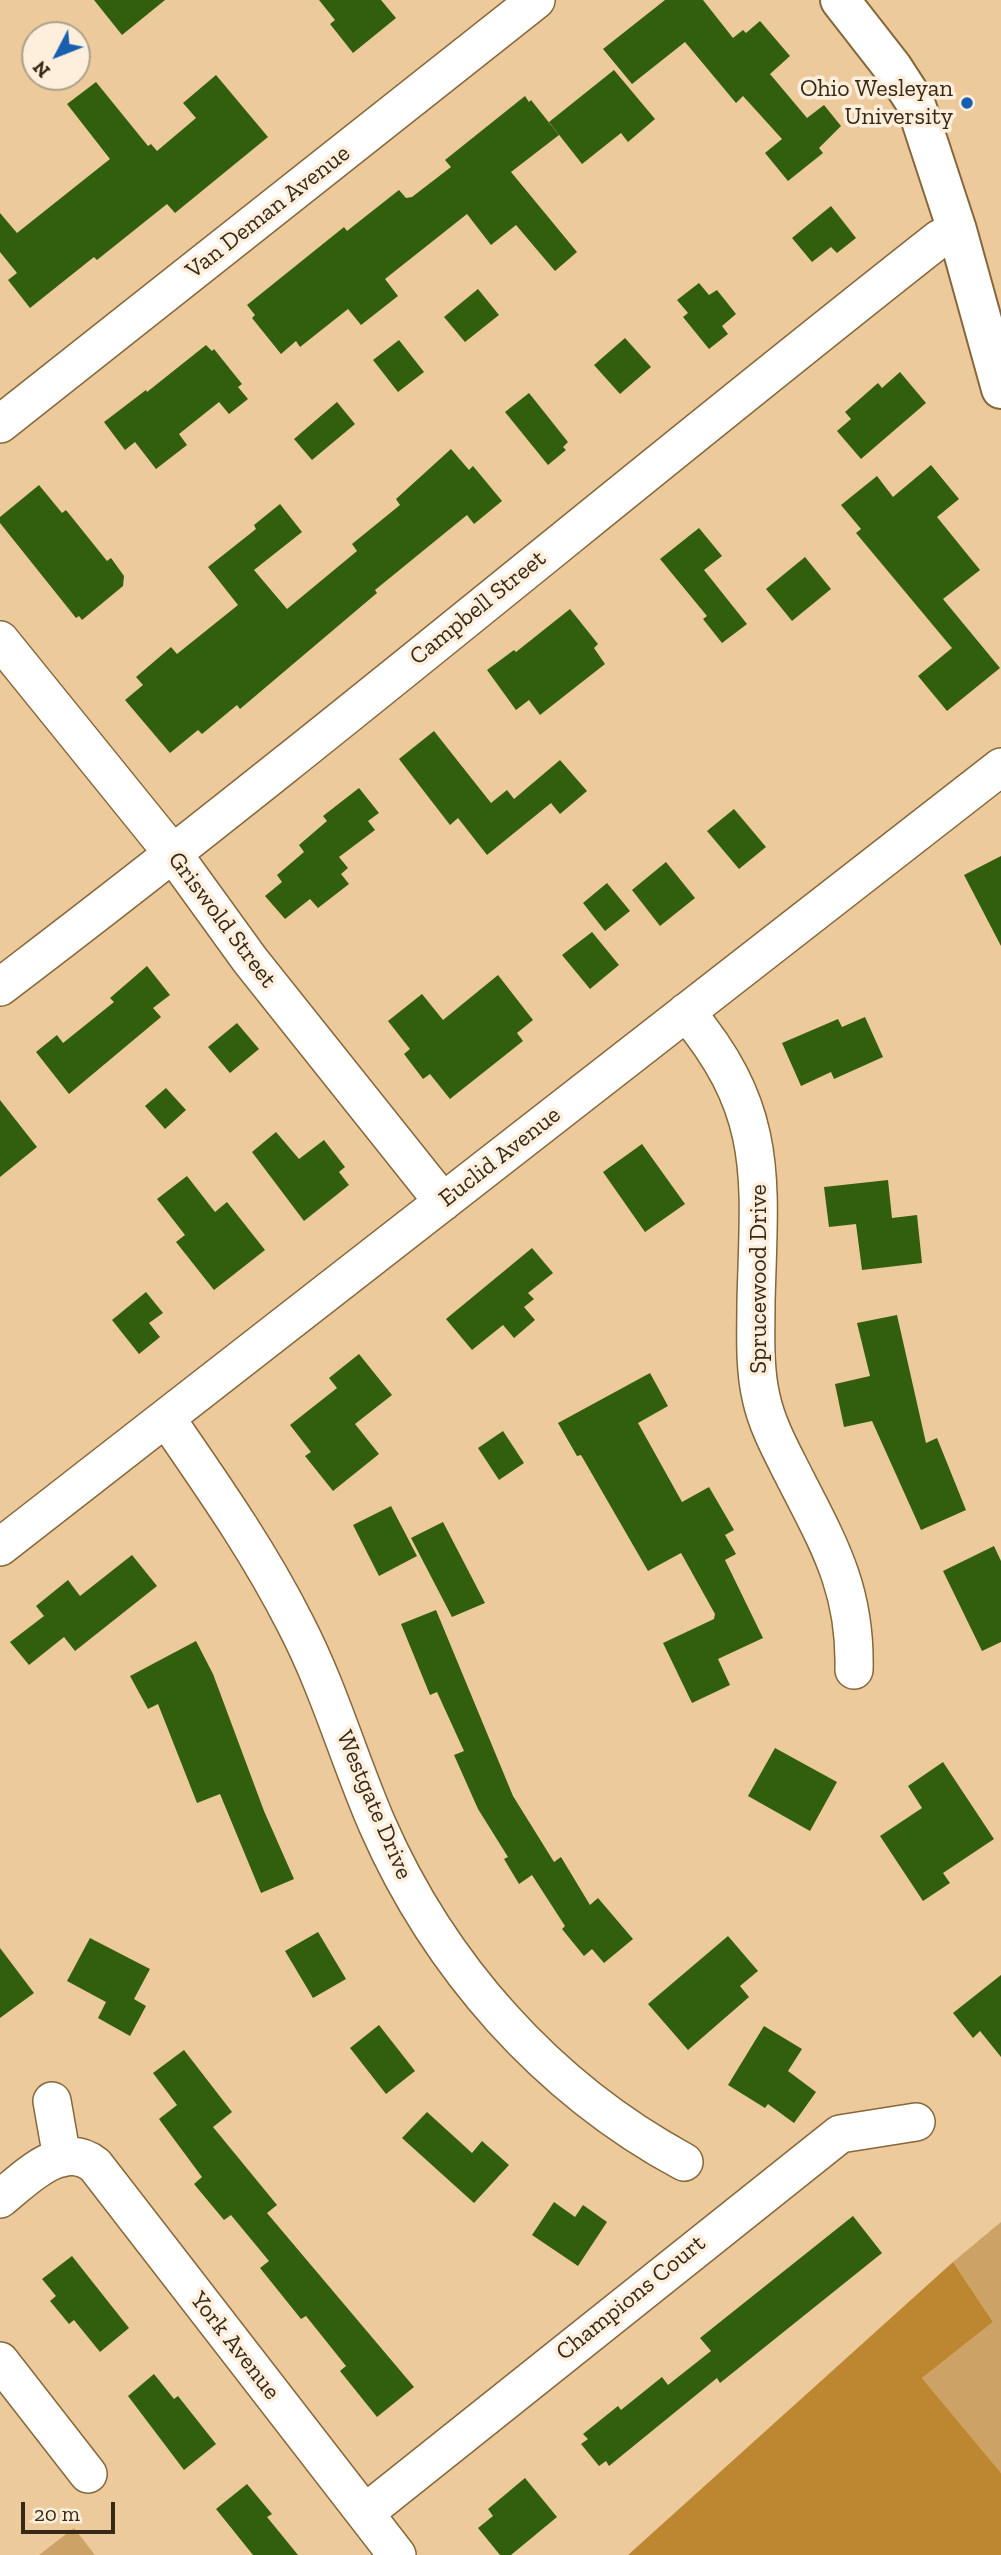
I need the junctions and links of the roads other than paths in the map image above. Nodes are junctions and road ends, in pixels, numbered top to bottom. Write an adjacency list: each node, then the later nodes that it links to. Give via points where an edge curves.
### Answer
1 (536, 0): 5 (street, Van Deman Avenue)
2 (840, 0): 3 (main road, via 915,102)
3 (957, 230): 4 (main road); 8 (street, Campbell Street, via 939,239 756,383)
4 (1001, 389)
5 (0, 424)
6 (0, 640): 8 (street, Griswold Street)
7 (1001, 767): 10 (street, Euclid Avenue)
8 (174, 855): 9 (street, Campbell Street); 11 (street, Griswold Street, via 250,960)
9 (0, 987)
10 (686, 1012): 11 (street, Euclid Avenue); 14 (street, Sprucewood Drive, via 733,1081 756,1143 760,1177 755,1353 761,1397 777,1442 842,1573 855,1632)
11 (443, 1202): 12 (street, Euclid Avenue)
12 (166, 1418): 13 (street, Euclid Avenue); 18 (street, Westgate Drive, via 250,1541 296,1624 377,1823 436,1932 487,2002 568,2083 614,2119)
13 (0, 1547)
14 (854, 1670)
15 (52, 2101): 17 (street)
16 (916, 2122): 22 (street, Champions Court, via 839,2134)
17 (62, 2158): 19 (street, via 41,2165); 22 (street, York Avenue, via 75,2157 94,2165)
18 (684, 2162)
19 (0, 2199)
20 (0, 2361): 21 (street)
21 (88, 2474)
22 (365, 2513): 23 (street, York Avenue)
23 (397, 2555)

